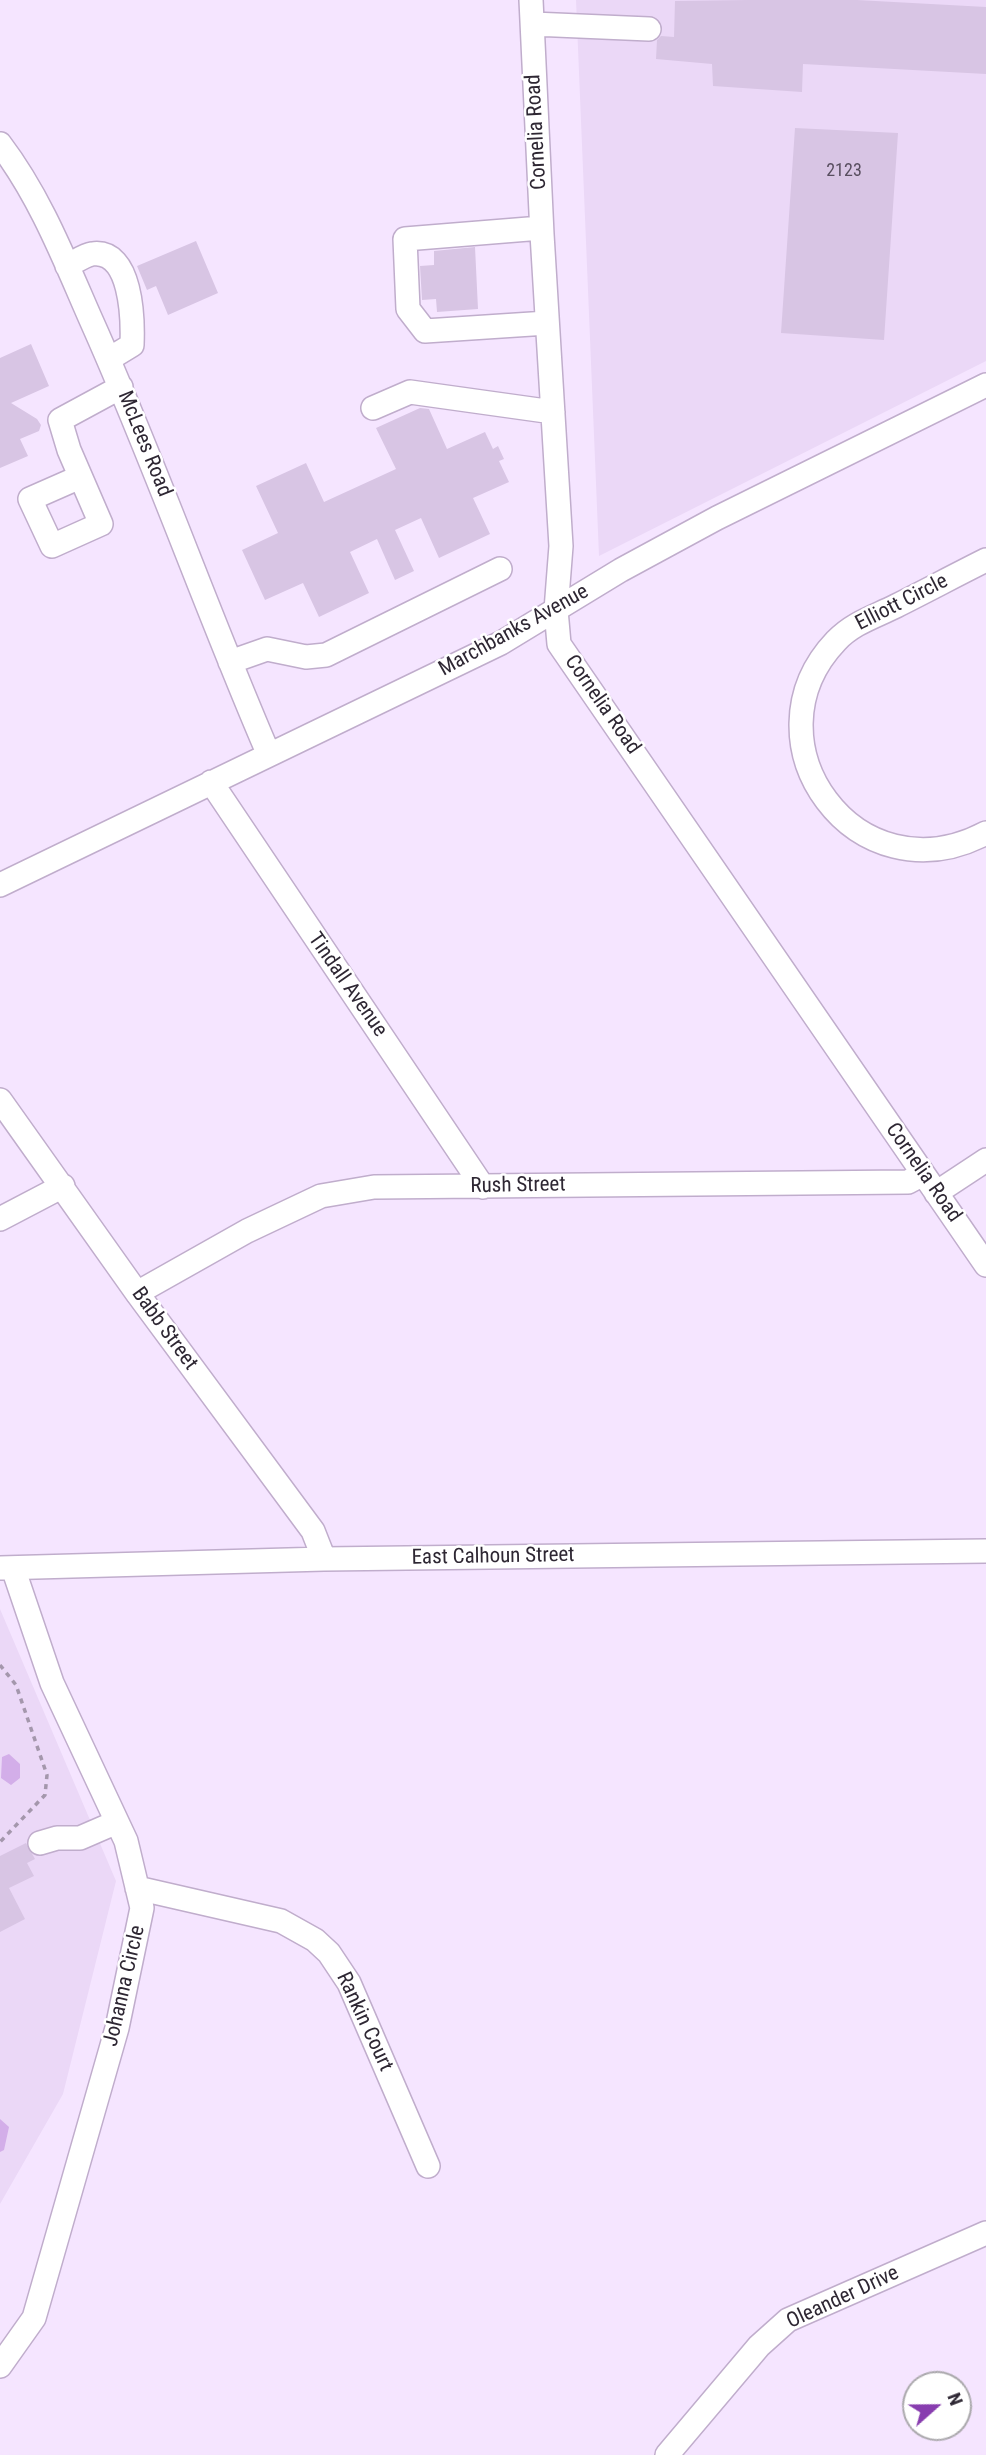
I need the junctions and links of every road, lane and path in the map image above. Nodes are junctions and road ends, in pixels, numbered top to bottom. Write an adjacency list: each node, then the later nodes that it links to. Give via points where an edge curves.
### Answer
1 (531, 0): 2 (street, Cornelia Road)
2 (533, 24): 3 (street); 5 (street, Cornelia Road)
3 (649, 29)
4 (0, 144): 6 (street, McLees Road, via 22,174)
5 (541, 228): 7 (street, Cornelia Road); 7 (street, via 405,240 408,309 425,331)
6 (67, 266): 8 (street, McLees Road); 8 (street, via 92,254 118,265 129,290 132,345)
7 (547, 323): 12 (street, Cornelia Road)
8 (109, 359): 10 (street, McLees Road)
9 (986, 385): 16 (street, Marchbanks Avenue, via 718,518)
10 (121, 387): 13 (street, via 60,420); 17 (street, McLees Road)
11 (373, 408): 12 (street, via 410,392)
12 (553, 412): 16 (street, Cornelia Road, via 561,546)
13 (80, 477)
14 (986, 560): 20 (street, Elliott Circle, via 871,616 837,640 813,675 802,737 818,787 835,813 875,840 894,849 920,850 965,845)
15 (500, 569): 17 (street, via 326,655 306,657 267,649)
16 (556, 610): 18 (street, Marchbanks Avenue, via 502,643); 24 (street, Cornelia Road, via 559,644 592,696 652,776)
17 (230, 662): 18 (street, McLees Road)
18 (269, 755): 19 (street, Marchbanks Avenue)
19 (211, 782): 21 (street, Marchbanks Avenue); 26 (street, Tindall Avenue)
20 (986, 833)
21 (0, 886)
22 (0, 1100): 25 (street, Babb Street)
23 (986, 1160): 27 (street)
24 (923, 1174): 26 (street, Rush Street, via 908,1182); 27 (street, Cornelia Road)
25 (63, 1186): 28 (street); 30 (street, Babb Street)
26 (483, 1187): 30 (street, Rush Street, via 374,1187 321,1196 247,1231)
27 (936, 1194): 29 (street, Cornelia Road)
28 (0, 1219)
29 (986, 1265)
30 (137, 1293): 32 (street, Babb Street, via 313,1531)
31 (986, 1551): 32 (street, East Calhoun Street)
32 (324, 1559): 33 (street, East Calhoun Street)
33 (7, 1568): 35 (street, Johanna Circle, via 52,1683)
34 (0, 1665): 36 (path, via 16,1685 47,1775 45,1795)
35 (117, 1822): 37 (street, via 80,1838); 38 (street, Johanna Circle)
36 (0, 1842)
37 (40, 1843)
38 (137, 1888): 39 (street, Rankin Court, via 281,1921 329,1953 349,1983); 41 (street, Johanna Circle, via 142,1908 117,2028 46,2278 34,2318)
39 (428, 2166)
40 (986, 2233): 42 (street, Oleander Drive, via 789,2320 759,2346)
41 (0, 2366)
42 (667, 2455)

